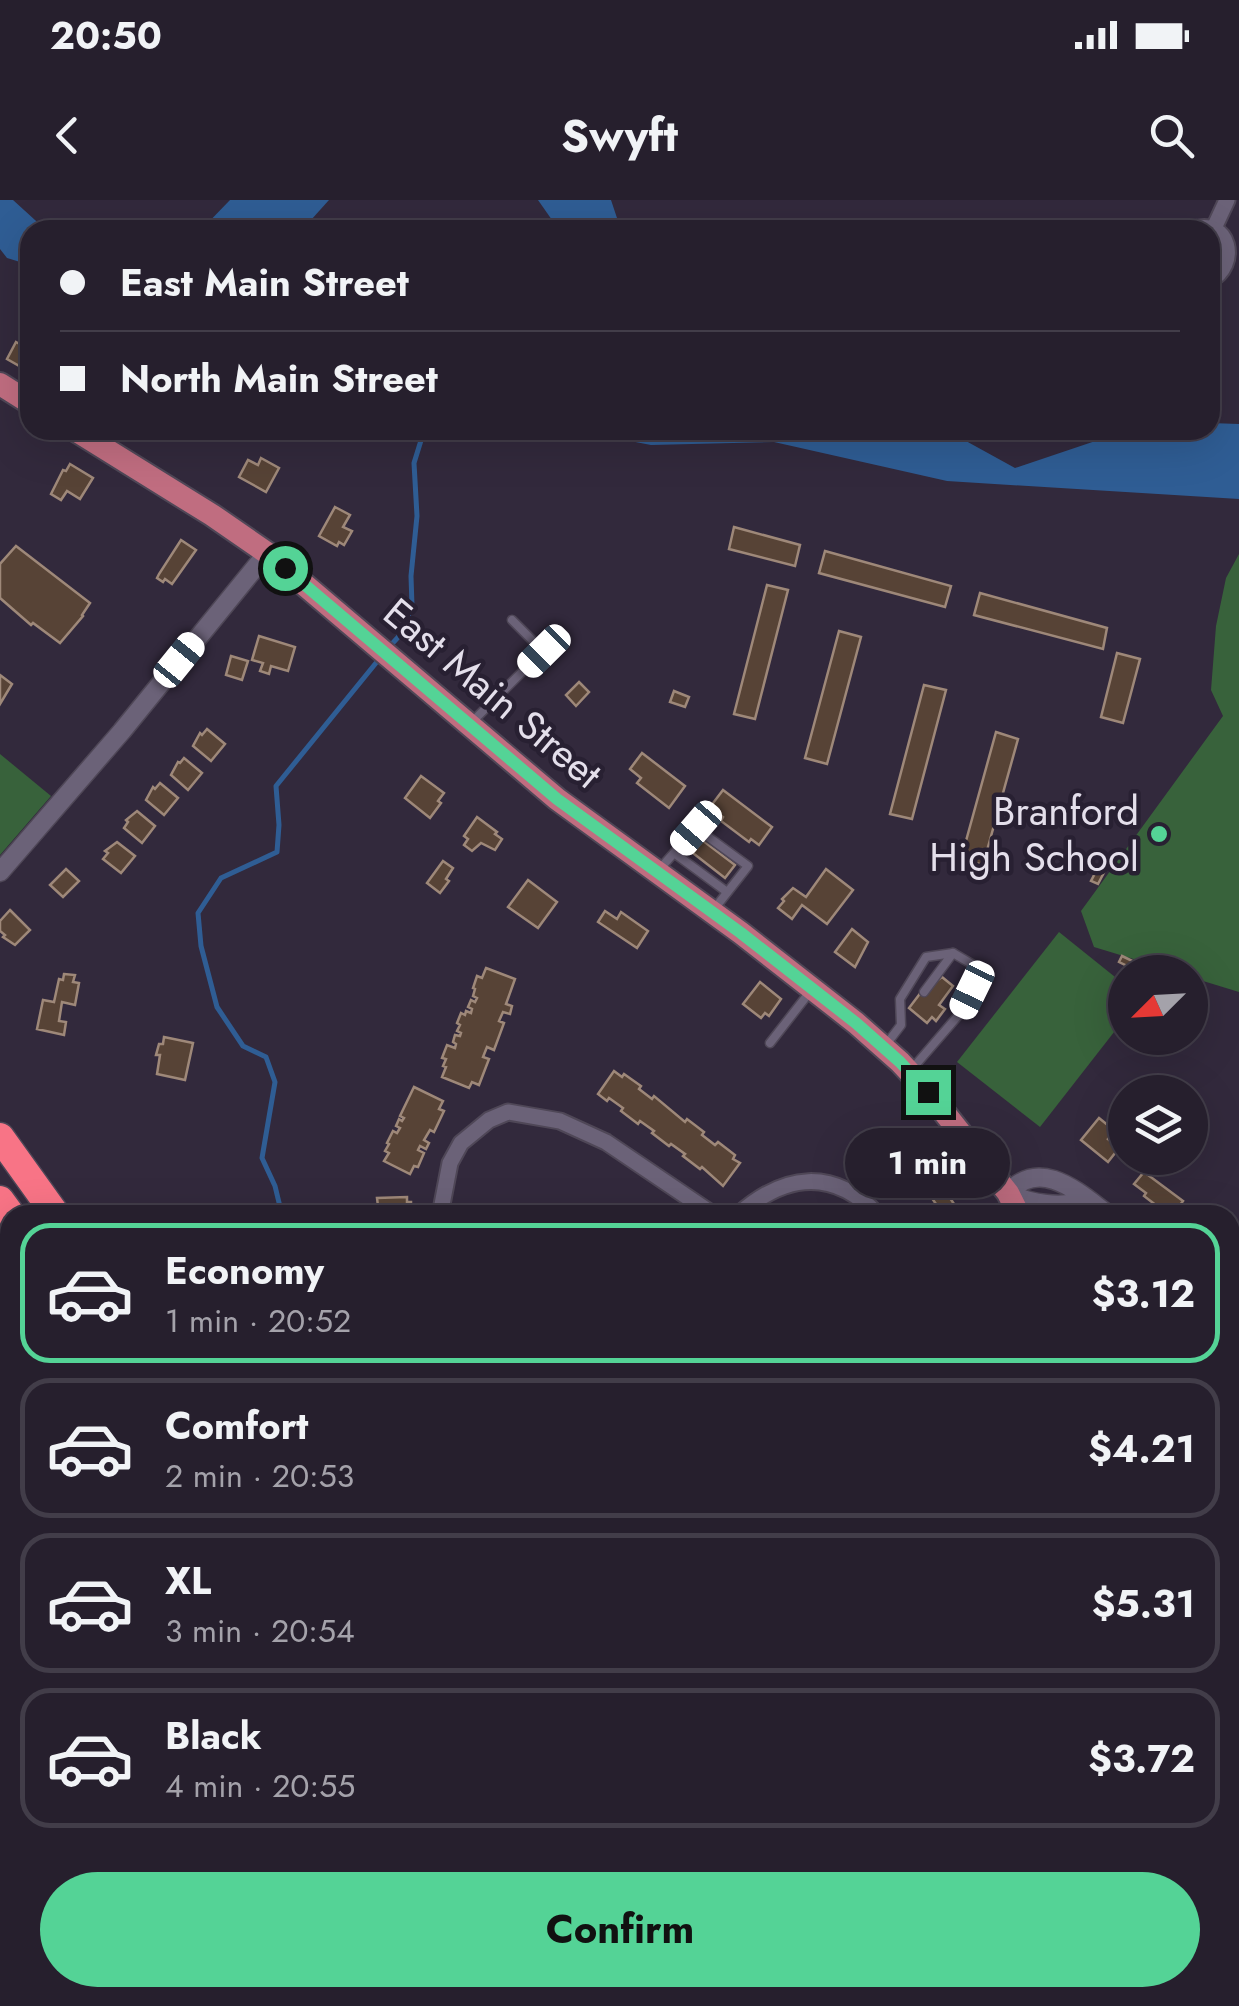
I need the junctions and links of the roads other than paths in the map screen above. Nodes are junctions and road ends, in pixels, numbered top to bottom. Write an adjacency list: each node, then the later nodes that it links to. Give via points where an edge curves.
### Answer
1 (1220, 232): 2 (street, via 1232,253)
2 (1220, 274)
3 (91, 440): 4 (main road, East Main Street)
4 (268, 553): 6 (main road, East Main Street); 10 (street)
5 (512, 620): 6 (lane, via 544,651)
6 (470, 724): 11 (main road, East Main Street, via 557,799)
7 (674, 853): 9 (lane); 11 (lane); 12 (lane, via 696,828 748,866)
8 (700, 859): 9 (lane)
9 (694, 868): 12 (lane)
10 (0, 872)
11 (658, 872): 13 (main road, East Main Street)
12 (728, 892): 13 (lane)
13 (712, 912): 15 (main road, East Main Street)
14 (953, 954): 16 (lane); 18 (lane, via 926,957 900,999 906,1011); 19 (lane, via 982,970 963,1010)
15 (811, 990): 17 (lane); 18 (main road, East Main Street)
16 (924, 992)
17 (770, 1042)
18 (884, 1048): 19 (main road, East Main Street)
19 (909, 1072): 21 (main road, East Main Street)
20 (0, 1137): 22 (highway)
21 (1008, 1192): 27 (main road, East Main Street); 28 (street, via 1029,1202)
22 (49, 1205)
23 (442, 1205): 24 (street, via 461,1143 508,1112 560,1121 606,1142)
24 (699, 1205)
25 (750, 1205): 26 (street, via 776,1188 814,1182 843,1188)
26 (867, 1205)
27 (1014, 1205)
28 (1094, 1205)

